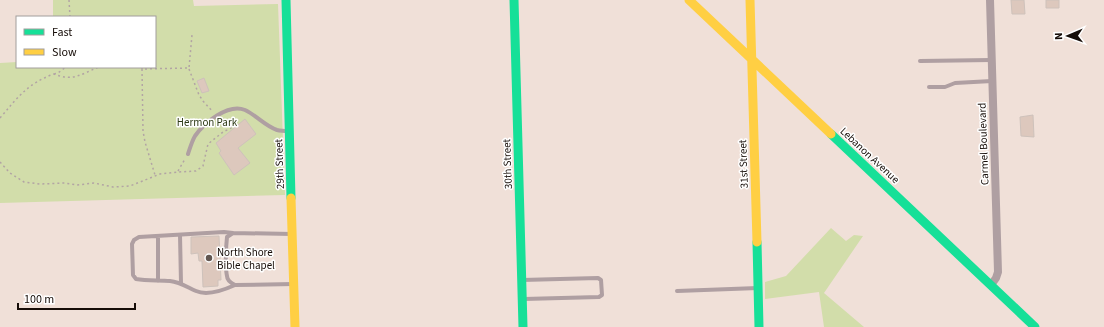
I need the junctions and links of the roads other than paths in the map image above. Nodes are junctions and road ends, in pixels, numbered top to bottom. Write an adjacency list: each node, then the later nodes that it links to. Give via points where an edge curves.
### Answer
1 (286, 0): 11 (street, 29th Street)
2 (514, 0): 17 (street, 30th Street)
3 (689, 0): 6 (street, Lebanon Avenue)
4 (750, 0): 6 (street, 31st Street)
5 (990, 0): 7 (street, Carmel Boulevard)
6 (752, 59): 22 (street, Lebanon Avenue); 23 (street, 31st Street)
7 (992, 60): 8 (lane); 9 (street, Carmel Boulevard)
8 (920, 61)
9 (992, 81): 10 (lane); 22 (street, Carmel Boulevard, via 998,272)
10 (929, 87)
11 (290, 131): 12 (lane, via 276,130 246,110 232,109 202,127 194,138); 14 (street, 29th Street)
12 (188, 154)
13 (233, 233): 14 (lane); 15 (lane); 21 (lane, via 226,243 226,277)
14 (293, 234): 20 (street, 29th Street)
15 (180, 235): 16 (lane); 19 (lane)
16 (158, 236): 18 (lane); 18 (lane, via 139,237 132,244 133,275 136,279)
17 (522, 280): 25 (street, 30th Street); 25 (lane, via 598,278 601,280 602,294 599,297)
18 (158, 281): 19 (lane)
19 (181, 283): 21 (lane, via 198,292 224,290)
20 (294, 284): 21 (lane); 27 (street, 29th Street)
21 (235, 285)
22 (991, 285): 26 (street, Lebanon Avenue)
23 (758, 288): 24 (lane); 29 (street, 31st Street)
24 (677, 291)
25 (523, 299): 28 (street, 30th Street)
26 (1031, 326)
27 (295, 327)
28 (523, 327)
29 (759, 327)

